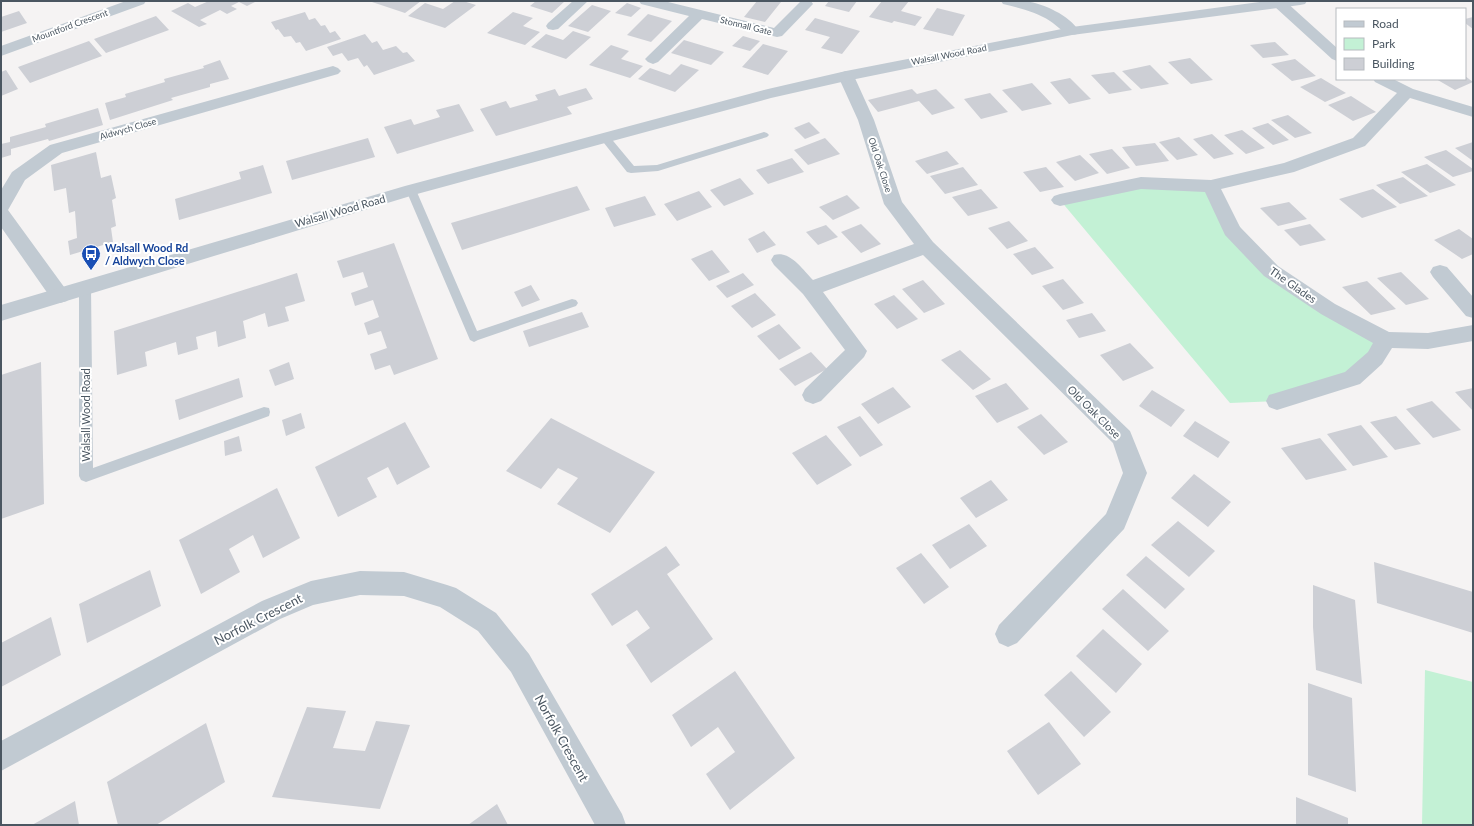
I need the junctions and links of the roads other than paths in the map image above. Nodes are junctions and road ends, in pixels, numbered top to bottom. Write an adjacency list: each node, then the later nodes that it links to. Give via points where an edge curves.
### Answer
1 (139, 1): 12 (street, Mountford Crescent)
2 (581, 1): 10 (street)
3 (646, 1): 6 (street, Stonnall Gate)
4 (1008, 1): 11 (street, via 1042,10 1059,19)
5 (1300, 1): 8 (street, Walsall Wood Road)
6 (664, 3): 9 (street, Stonnall Gate)
7 (806, 4): 9 (street, Stonnall Gate, via 777,34)
8 (1280, 4): 11 (street, Walsall Wood Road); 13 (street)
9 (699, 14): 14 (street)
10 (553, 26)
11 (1072, 31): 17 (street, Walsall Wood Road)
12 (1, 51)
13 (1336, 55)
14 (653, 59)
15 (271, 70): 19 (street)
16 (333, 71): 19 (street, Aldwych Close)
17 (846, 76): 23 (street, Walsall Wood Road, via 768,94); 29 (street, Old Oak Close, via 866,120 893,204)
18 (1383, 80): 20 (street)
19 (279, 86): 27 (street, Aldwych Close, via 56,149 18,176)
20 (1407, 92): 21 (street); 24 (street, via 1359,142 1288,168)
21 (1473, 112)
22 (764, 135): 23 (lane, via 658,168 631,170)
23 (605, 138): 25 (street, Walsall Wood Road)
24 (1211, 186): 26 (street, via 1141,183); 39 (street, The Glades, via 1232,230 1271,271 1328,309)
25 (411, 190): 32 (street, Walsall Wood Road); 35 (lane, via 474,337)
26 (1060, 200)
27 (1, 206)
28 (1, 214): 34 (street)
29 (926, 248): 33 (street); 43 (street, Old Oak Close, via 1122,438 1135,473 1115,521)
30 (781, 260): 33 (street)
31 (1440, 272): 36 (street)
32 (85, 287): 34 (street, Walsall Wood Road); 42 (lane, Walsall Wood Road, via 86,476)
33 (810, 290): 40 (street, via 857,352)
34 (60, 296): 37 (street, Walsall Wood Road)
35 (572, 303)
36 (1473, 311)
37 (1, 313)
38 (1473, 333): 39 (street, The Glades, via 1428,340)
39 (1386, 340): 41 (street, via 1375,358 1352,378)
40 (813, 395)
41 (1277, 401)
42 (264, 412)
43 (1008, 634)
44 (1, 757): 45 (street, Norfolk Crescent, via 271,610 311,593 360,583 404,584 447,597 487,622 520,663)
45 (611, 825)

